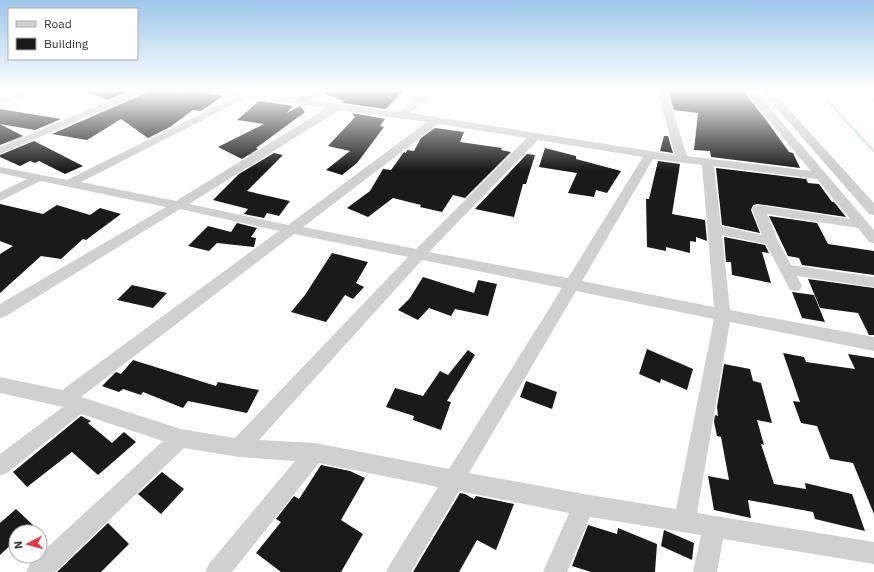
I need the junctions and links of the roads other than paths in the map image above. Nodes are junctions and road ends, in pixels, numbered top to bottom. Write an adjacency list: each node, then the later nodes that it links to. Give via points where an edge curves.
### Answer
1 (80, 117): 10 (street)
2 (203, 117): 17 (street)
3 (322, 117): 19 (street)
4 (411, 117): 8 (street)
5 (670, 117): 12 (street)
6 (771, 117): 15 (street)
7 (790, 117): 20 (street)
8 (435, 121): 9 (street); 23 (street)
9 (535, 137): 11 (street); 26 (street)
10 (0, 151)
11 (650, 155): 12 (street); 29 (street)
12 (682, 159): 13 (street)
13 (708, 164): 15 (street); 22 (street)
14 (0, 170): 16 (street)
15 (820, 176): 21 (street)
16 (40, 177): 17 (street); 18 (street)
17 (70, 183): 19 (street)
18 (0, 197)
19 (178, 205): 23 (street); 32 (street)
20 (874, 211)
21 (863, 225): 24 (street); 25 (street, via 758,209)
22 (714, 228): 25 (street); 34 (street)
23 (289, 230): 26 (street); 37 (street)
24 (874, 239)
25 (771, 241): 27 (street)
26 (418, 255): 29 (street); 39 (street)
27 (786, 269): 28 (street); 30 (street)
28 (874, 282)
29 (572, 285): 34 (street); 42 (street)
30 (795, 286)
31 (0, 299): 32 (street)
32 (16, 302): 33 (street)
33 (0, 312)
34 (723, 314): 35 (street); 44 (street)
35 (874, 344)
36 (0, 385): 37 (street)
37 (72, 402): 38 (street); 41 (street)
38 (181, 438): 39 (street); 47 (street)
39 (239, 448): 40 (street)
40 (315, 453): 42 (street); 48 (street)
41 (0, 466)
42 (454, 480): 43 (street); 49 (street)
43 (584, 505): 44 (street); 50 (street)
44 (684, 522): 45 (street)
45 (714, 528): 46 (street); 51 (street)
46 (874, 553)
47 (38, 572)
48 (217, 572)
49 (398, 572)
50 (555, 572)
51 (705, 572)

